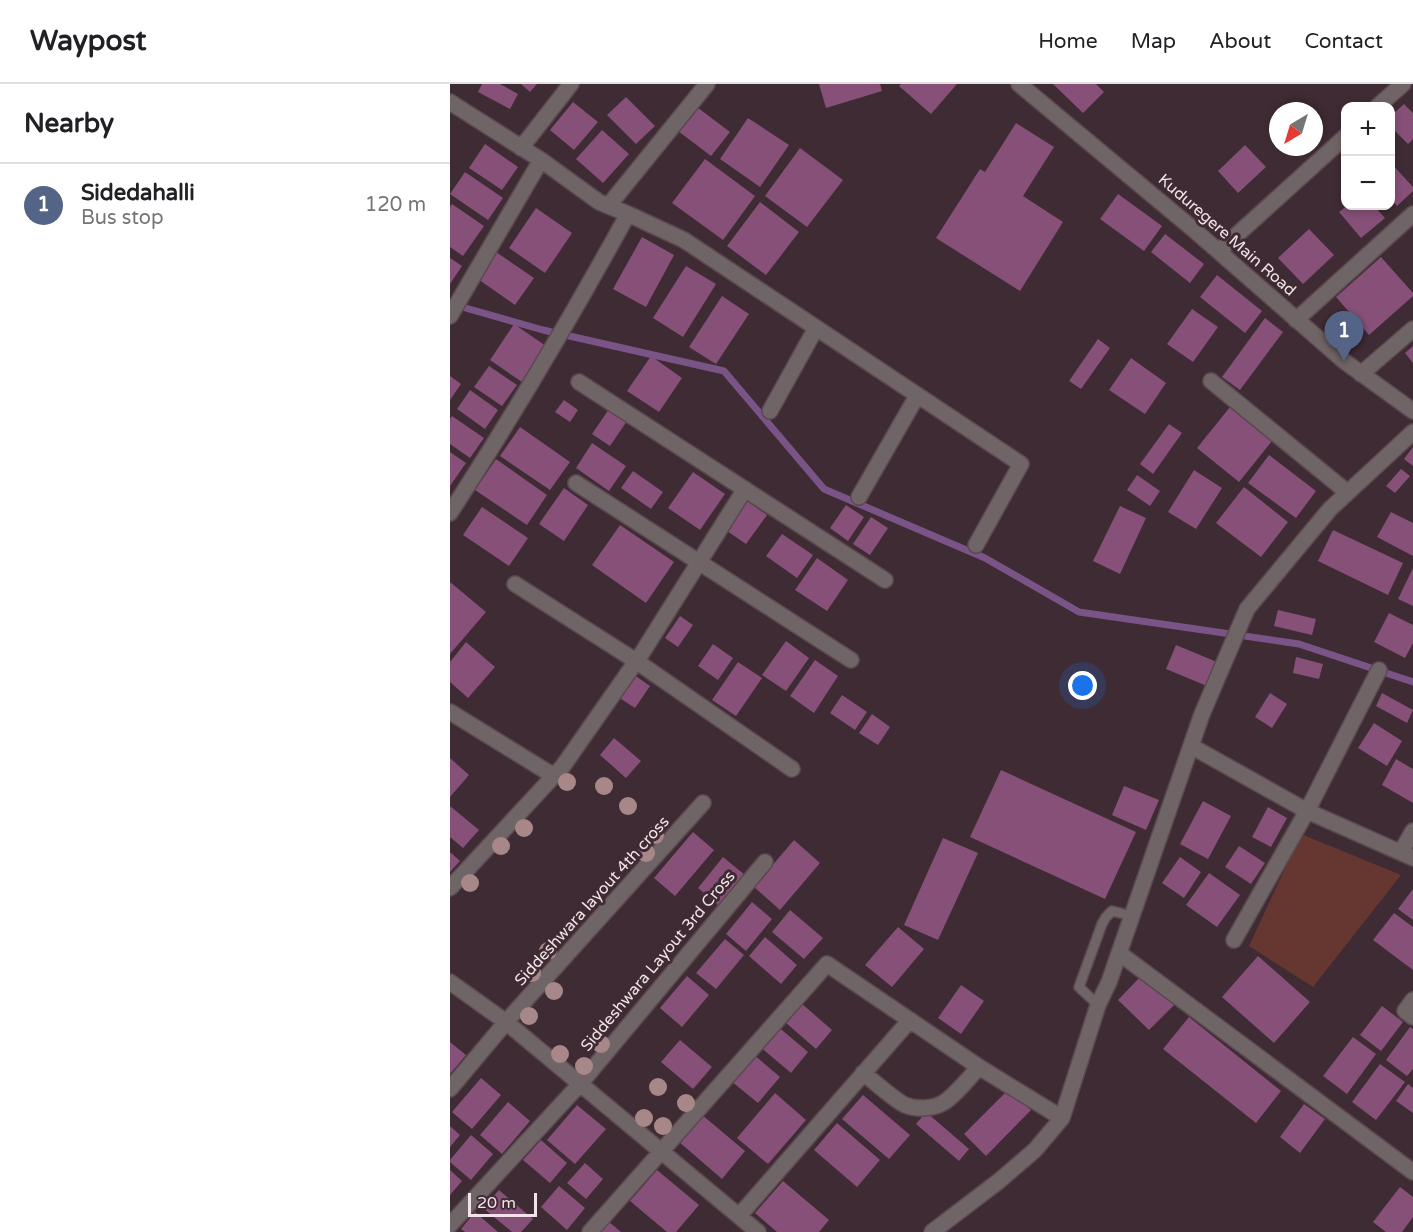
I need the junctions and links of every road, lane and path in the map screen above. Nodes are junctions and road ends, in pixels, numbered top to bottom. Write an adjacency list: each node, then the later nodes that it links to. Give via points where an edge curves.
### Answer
1 (571, 84): 8 (street)
2 (707, 84): 10 (street)
3 (1019, 84): 13 (street, Kuduregere Main Road)
4 (1403, 84): 5 (street)
5 (1383, 102)
6 (452, 106): 8 (street)
7 (1341, 141): 13 (street)
8 (521, 148): 9 (street)
9 (541, 160): 10 (street); 14 (street)
10 (609, 206): 11 (street)
11 (628, 214): 17 (street, via 684,240); 30 (street)
12 (1413, 214): 16 (street)
13 (1219, 251): 16 (street, Kuduregere Main Road)
14 (455, 303): 15 (street)
15 (450, 316)
16 (1296, 320): 19 (street, Kuduregere Main Road)
17 (816, 328): 22 (street); 23 (street)
18 (1413, 328): 19 (street)
19 (1361, 374): 24 (street, Kuduregere Main Road)
20 (1211, 381): 28 (street)
21 (579, 382): 27 (street)
22 (917, 396): 29 (street); 31 (street, via 1021,464)
23 (770, 411)
24 (1413, 411)
25 (1413, 432): 28 (street)
26 (576, 483): 32 (street)
27 (745, 489): 32 (street); 33 (street)
28 (1347, 492): 39 (street, via 1247,609)
29 (859, 497)
30 (450, 513)
31 (976, 545)
32 (699, 562): 35 (street); 36 (street)
33 (885, 580)
34 (515, 584): 36 (street)
35 (851, 660)
36 (636, 662): 40 (street); 41 (street)
37 (1379, 670): 43 (street)
38 (450, 712): 41 (street)
39 (1191, 746): 43 (street); 48 (street)
40 (792, 769)
41 (554, 776): 47 (street)
42 (704, 803): 56 (street, Siddeshwara layout 4th cross)
43 (1307, 811): 45 (street); 49 (street)
44 (1413, 831): 45 (street)
45 (1407, 855)
46 (765, 862): 59 (street, Siddeshwara Layout 3rd Cross)
47 (450, 888)
48 (1132, 916): 50 (street); 53 (lane, via 1112,911 1102,924 1079,987)
49 (1233, 940)
50 (1119, 953): 53 (street); 63 (street)
51 (450, 982): 56 (street)
52 (1413, 1000): 54 (street, via 1405,1011)
53 (1098, 1005): 61 (street)
54 (1413, 1017)
55 (910, 1020): 57 (street); 58 (street); 62 (street, via 827,964)
56 (506, 1022): 59 (street); 60 (street, Siddeshwara layout 4th cross)
57 (980, 1067): 58 (street, via 947,1101 915,1108 904,1105); 61 (street)
58 (863, 1073): 64 (street)
59 (580, 1084): 62 (street); 65 (street, Siddeshwara Layout 3rd Cross)
60 (450, 1089)
61 (1062, 1118): 68 (street, via 1035,1150)
62 (661, 1152): 64 (street); 66 (street)
63 (1413, 1172)
64 (739, 1216): 67 (street)
65 (450, 1225)
66 (590, 1232)
67 (758, 1232)
68 (932, 1232)

